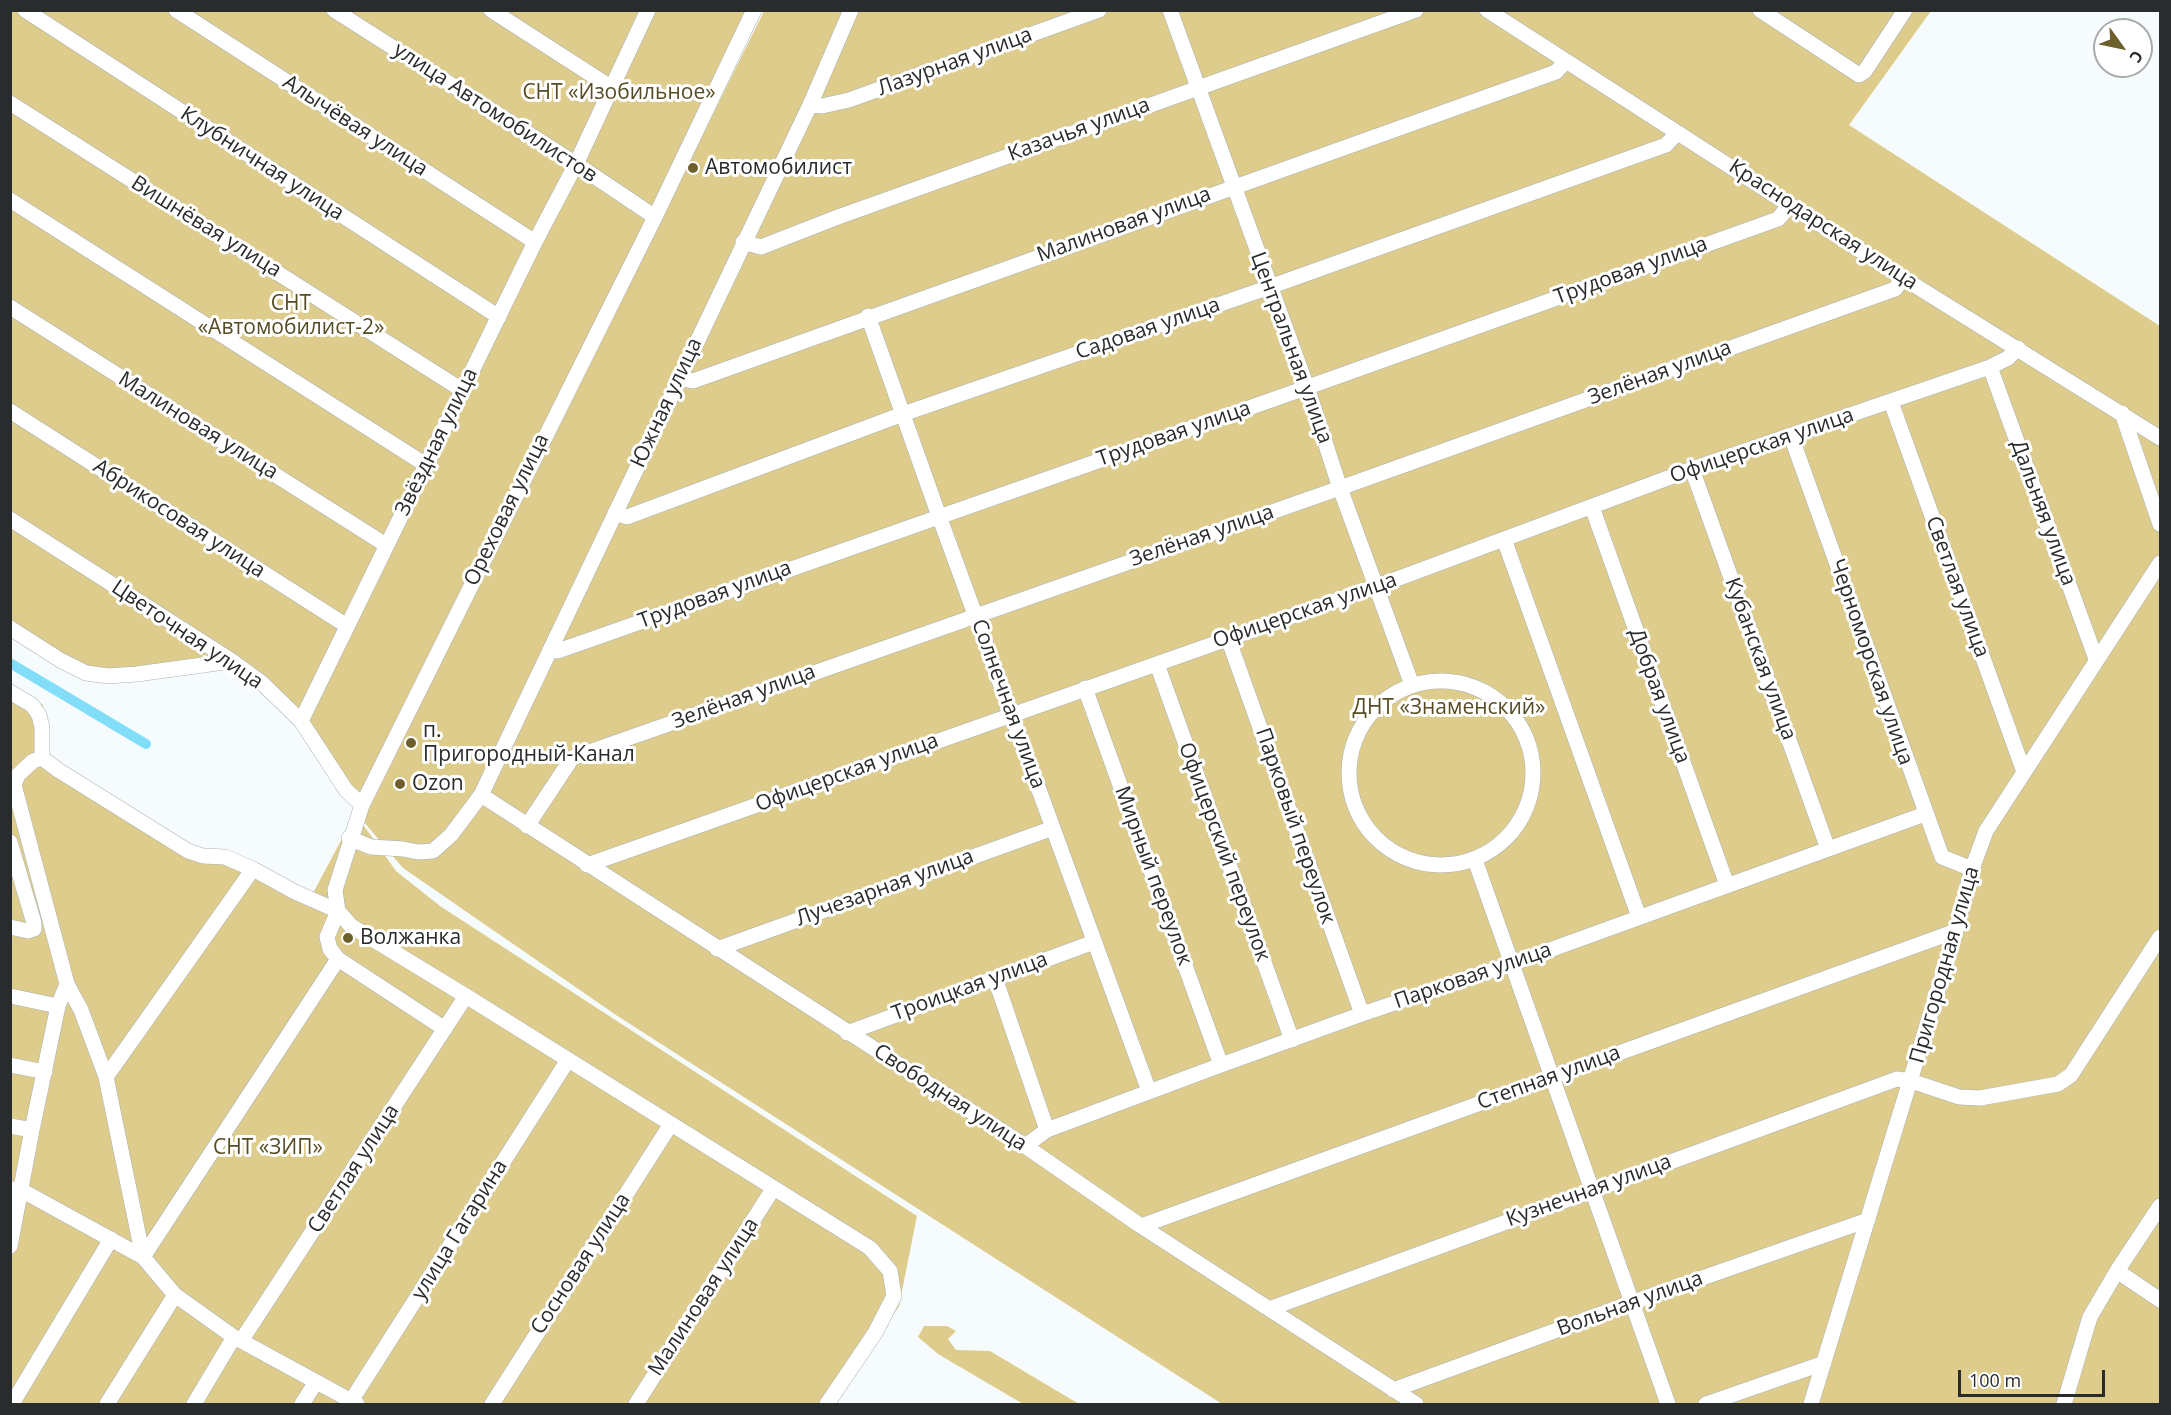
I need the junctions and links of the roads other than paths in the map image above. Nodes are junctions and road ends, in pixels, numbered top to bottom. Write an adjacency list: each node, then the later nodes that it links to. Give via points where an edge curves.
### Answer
1 (25, 10): 31 (street, Клубничная улица)
2 (176, 10): 25 (street, Алычёвая улица)
3 (334, 10): 20 (street, улица Автомобилистов)
4 (490, 10): 16 (street)
5 (754, 10): 24 (street, Ореховая улица)
6 (851, 10): 18 (street, Южная улица)
7 (1099, 10): 18 (street, Лазурная улица, via 849,100)
8 (1170, 10): 15 (street, Центральная улица)
9 (1416, 10): 15 (street, Казачья улица)
10 (1487, 10): 14 (street, Краснодарская улица)
11 (1905, 10): 13 (street, via 1859,75)
12 (644, 12): 16 (street)
13 (1766, 12)
14 (1566, 61): 19 (street, Краснодарская улица); 21 (street, Малиновая улица, via 1556,72)
15 (1198, 87): 21 (street, Центральная улица); 26 (street, Казачья улица, via 761,247)
16 (612, 88): 20 (street)
17 (10, 103): 36 (street, Вишнёвая улица)
18 (810, 105): 26 (street, Южная улица)
19 (1677, 133): 23 (street, Краснодарская улица); 28 (street, Садовая улица, via 1666,145)
20 (576, 164): 24 (street, улица Автомобилистов); 25 (street, Звёздная улица)
21 (1234, 186): 28 (street, Центральная улица); 30 (street, Малиновая улица)
22 (10, 200): 43 (street)
23 (1790, 205): 27 (street, Краснодарская улица); 35 (street, Трудовая улица, via 1778,219)
24 (655, 217): 72 (street, Ореховая улица)
25 (535, 242): 31 (street, Звёздная улица)
26 (743, 242): 34 (street, Южная улица)
27 (1903, 278): 32 (street, Краснодарская улица); 45 (street, Зелёная улица, via 1895,289)
28 (1269, 287): 35 (street, Центральная улица); 40 (street, Садовая улица)
29 (10, 307): 52 (street, Малиновая улица)
30 (868, 316): 34 (street, Малиновая улица, via 693,381); 40 (street, Солнечная улица)
31 (499, 317): 36 (street, Звёздная улица)
32 (2018, 348): 33 (street, Офицерская улица); 39 (street, Краснодарская улица)
33 (1990, 367): 37 (street, Офицерская улица); 60 (street, Дальняя улица)
34 (678, 378): 47 (street, Южная улица)
35 (1307, 387): 45 (street, Центральная улица); 48 (street, Трудовая улица)
36 (462, 390): 43 (street, Звёздная улица)
37 (1891, 402): 41 (street, Офицерская улица); 69 (street, Светлая улица)
38 (10, 411): 56 (street, Абрикосовая улица)
39 (2122, 413): 42 (street, Краснодарская улица); 50 (street)
40 (903, 414): 47 (street, Садовая улица, via 627,518); 48 (street, Солнечная улица)
41 (1791, 436): 44 (street, Офицерская улица); 73 (street, Черноморская улица)
42 (2160, 438)
43 (426, 465): 52 (street, Звёздная улица)
44 (1692, 469): 46 (street, Офицерская улица); 78 (street, Кубанская улица)
45 (1340, 488): 54 (street, Центральная улица); 55 (street, Зелёная улица)
46 (1592, 507): 51 (street, Офицерская улица); 84 (street, Добрая улица)
47 (615, 513): 59 (street, Южная улица)
48 (939, 516): 55 (street, Солнечная улица); 59 (street, Трудовая улица, via 558,651)
49 (10, 519): 61 (street, Цветочная улица)
50 (2160, 524)
51 (1504, 539): 54 (street, Офицерская улица); 86 (street)
52 (386, 545): 56 (street, Звёздная улица)
53 (2160, 563): 60 (street, Пригородная улица)
54 (1376, 586): 58 (street, Офицерская улица); 63 (street, Центральная улица)
55 (975, 615): 66 (street, Солнечная улица); 74 (street, Зелёная улица, via 572,758)
56 (347, 626): 67 (street, Звёздная улица)
57 (10, 628): 61 (street, via 86,673 137,674)
58 (1228, 638): 62 (street, Офицерская улица); 99 (street, Парковый переулок)
59 (551, 648): 71 (street, Южная улица)
60 (2096, 659): 69 (street, Пригородная улица)
61 (232, 661): 67 (street, Цветочная улица, via 262,683)
62 (1157, 664): 64 (street, Офицерская улица); 102 (street, Офицерский переулок)
63 (1412, 685): 79 (street, via 1450,680 1479,688 1504,704 1522,727 1533,755 1534,785 1525,814 1508,838); 79 (street, via 1379,704 1362,726 1351,751 1348,779 1354,806 1367,830 1387,849 1412,862 1440,867)
64 (1085, 688): 66 (street, Офицерская улица); 105 (street, Мирный переулок)
65 (10, 692): 68 (street, via 32,705 39,715)
66 (1012, 714): 75 (street, Солнечная улица); 80 (street, Офицерская улица)
67 (301, 721): 72 (street, Цветочная улица, via 346,790)
68 (42, 758): 70 (street, via 33,761); 82 (street, via 188,851 225,857)
69 (2024, 772): 83 (street, Пригородная улица, via 1986,831)
70 (12, 785): 95 (street)
71 (481, 795): 74 (street, Свободная улица); 76 (street, Южная улица, via 451,836 433,851 371,847)
72 (362, 805): 76 (street, Ореховая улица)
73 (1925, 814): 78 (street, Парковая улица); 83 (street, Черноморская улица, via 1942,857)
74 (528, 826): 80 (street, Свободная улица)
75 (1053, 828): 90 (street, Солнечная улица); 91 (street, Лучезарная улица)
76 (350, 838): 85 (street, Ореховая улица, via 335,890)
77 (10, 842): 81 (street)
78 (1828, 849): 84 (street, Парковая улица)
79 (1475, 860): 93 (street)
80 (588, 865): 91 (street, Свободная улица)
81 (14, 868): 87 (street, via 34,929)
82 (253, 869): 85 (street); 107 (street)
83 (1972, 869): 88 (street, Пригородная улица)
84 (1727, 885): 86 (street, Парковая улица)
85 (338, 911): 92 (street, via 327,937); 97 (street, via 351,926)
86 (1639, 917): 93 (street, Парковая улица)
87 (10, 927)
88 (1956, 931): 108 (street, Степная улица); 109 (street, Пригородная улица)
89 (2160, 937): 109 (street, via 2071,1075 2058,1084 1980,1098 1959,1097)
90 (1094, 942): 94 (street, Троицкая улица); 110 (street, Солнечная улица)
91 (717, 949): 101 (street, Свободная улица)
92 (338, 959): 100 (street); 124 (street)
93 (1511, 964): 99 (street, Парковая улица); 108 (street)
94 (994, 978): 101 (street, Троицкая улица); 114 (street)
95 (67, 984): 98 (street); 107 (street)
96 (10, 996): 98 (street)
97 (466, 996): 100 (street, Светлая улица); 103 (street)
98 (58, 1006): 106 (street)
99 (1362, 1014): 102 (street, Парковая улица)
100 (445, 1029): 130 (street, Светлая улица)
101 (847, 1033): 115 (street, Свободная улица)
102 (1292, 1040): 105 (street, Парковая улица)
103 (568, 1060): 111 (street); 134 (street, улица Гагарина)
104 (10, 1065): 106 (street)
105 (1221, 1065): 110 (street, Парковая улица)
106 (45, 1072): 113 (street)
107 (106, 1077): 124 (street)
108 (1551, 1077): 118 (street); 121 (street, Степная улица)
109 (1911, 1080): 118 (street, Кузнечная улица, via 1897,1079); 120 (street, Пригородная улица)
110 (1149, 1091): 114 (street, Парковая улица)
111 (671, 1124): 117 (street); 139 (street, Сосновая улица)
112 (10, 1126): 113 (street)
113 (32, 1130): 116 (street)
114 (1047, 1130): 115 (street, Парковая улица)
115 (1024, 1146): 121 (street, Свободная улица)
116 (16, 1189): 122 (street); 123 (street)
117 (773, 1189): 140 (street, Малиновая улица); 141 (street, via 870,1248 890,1271 894,1296 875,1333)
118 (1592, 1189): 128 (street); 129 (street, Кузнечная улица)
119 (2160, 1206): 125 (street)
120 (1868, 1220): 128 (street, Вольная улица); 131 (street, Пригородная улица)
121 (1142, 1226): 129 (street, Свободная улица)
122 (111, 1239): 124 (street); 135 (street)
123 (10, 1246)
124 (143, 1257): 126 (street)
125 (2117, 1271): 127 (street); 146 (street, via 2090,1317)
126 (175, 1295): 130 (street); 136 (street)
127 (2160, 1300)
128 (1632, 1303): 133 (street, Вольная улица); 143 (street)
129 (1269, 1309): 133 (street, Свободная улица)
130 (237, 1339): 132 (street); 137 (street, Светлая улица)
131 (1824, 1363): 144 (street); 145 (street, Пригородная улица)
132 (316, 1382): 134 (street); 138 (street)
133 (1393, 1390): 142 (street, Свободная улица)
134 (354, 1403)
135 (12, 1404)
136 (106, 1404)
137 (194, 1404)
138 (302, 1404)
139 (492, 1404)
140 (636, 1404)
141 (827, 1404)
142 (1416, 1404)
143 (1668, 1404)
144 (1706, 1404)
145 (1811, 1404)
146 (2064, 1404)

